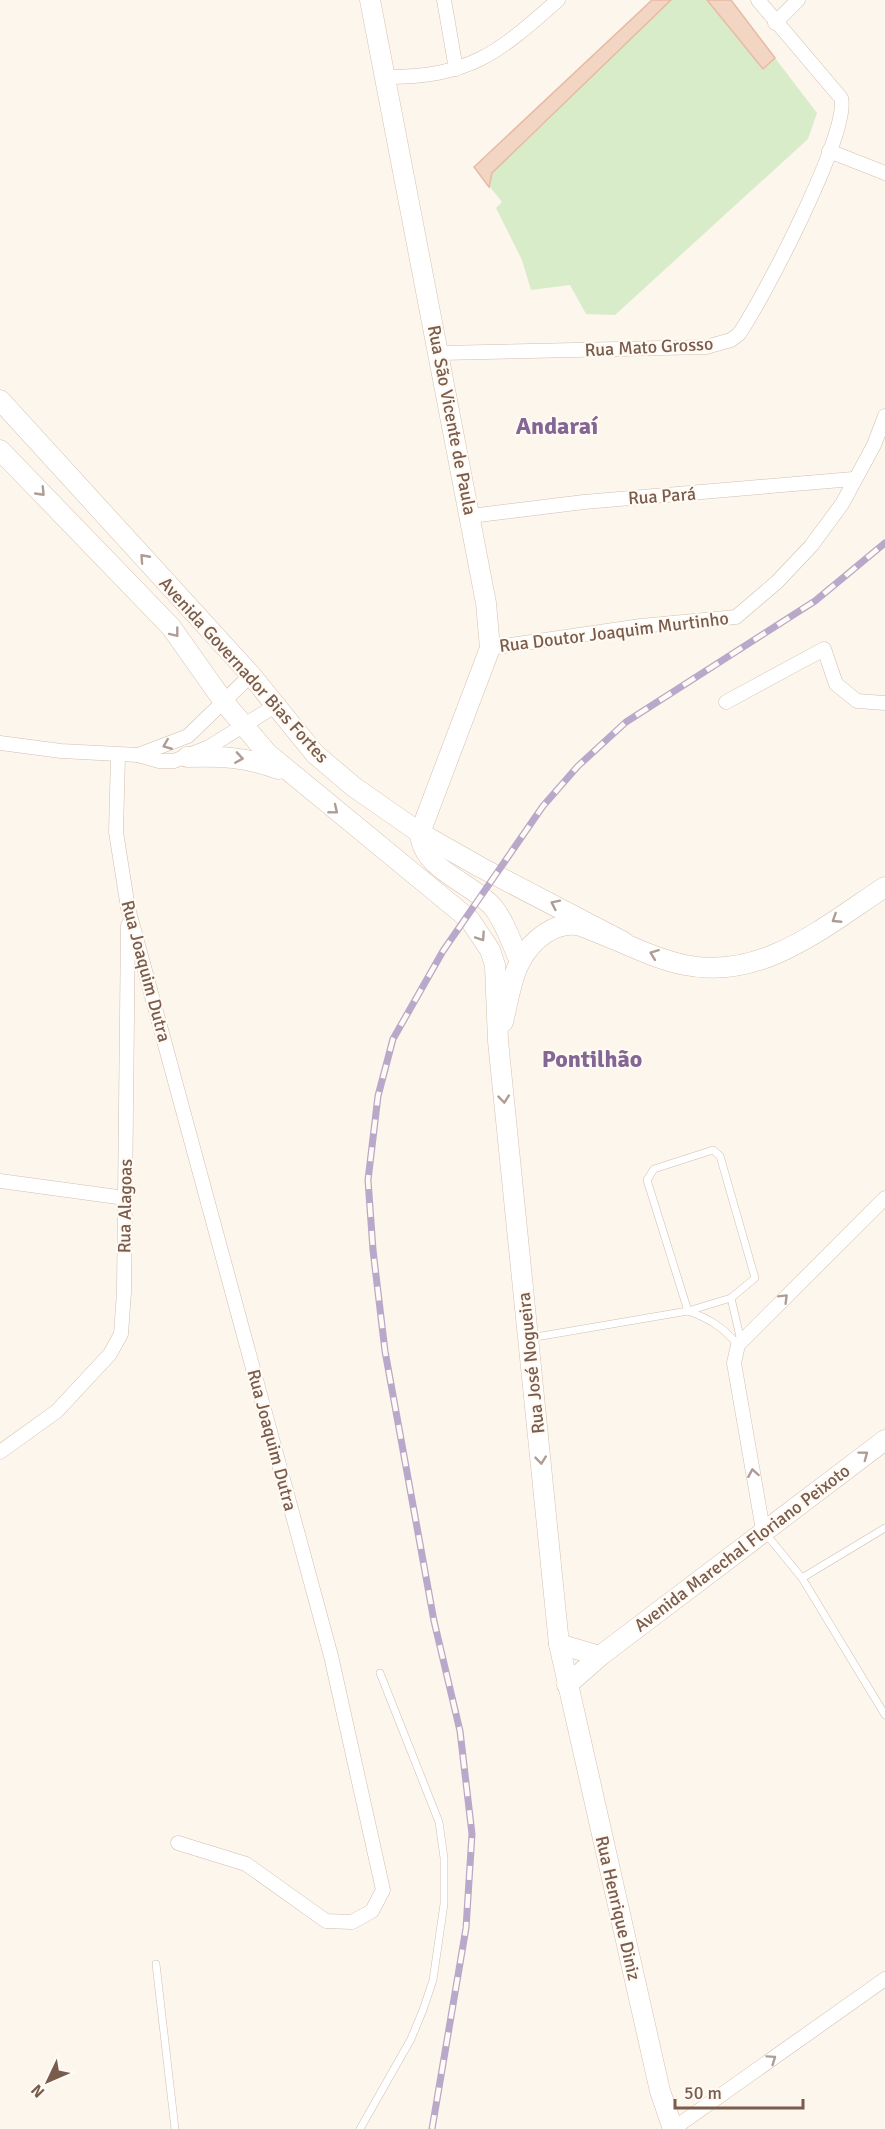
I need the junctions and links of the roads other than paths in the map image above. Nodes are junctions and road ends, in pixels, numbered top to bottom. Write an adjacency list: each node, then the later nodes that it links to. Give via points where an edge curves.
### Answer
1 (370, 0): 8 (main road, Rua São Vicente de Paula)
2 (444, 0): 7 (street)
3 (558, 0): 7 (street, via 509,43)
4 (758, 0): 6 (street)
5 (798, 0): 6 (street)
6 (775, 22): 9 (street, Rua Mato Grosso, via 841,98 842,110)
7 (456, 69): 8 (street, via 422,77)
8 (385, 77): 11 (main road, Rua São Vicente de Paula)
9 (830, 151): 10 (street); 11 (street, Rua Mato Grosso, via 784,254 748,321 731,340 706,347)
10 (885, 173)
11 (440, 353): 16 (main road, Rua São Vicente de Paula)
12 (0, 400): 18 (main road, Avenida Governador Bias Fortes, one-way to 12)
13 (885, 416): 15 (street, Rua Doutor Joaquim Murtinho)
14 (0, 450): 19 (main road, Avenida Governador Bias Fortes, one-way to 19, via 144,597)
15 (854, 479): 16 (street, Rua Pará, via 584,502); 17 (street, Rua Doutor Joaquim Murtinho, via 842,504 811,546 736,617)
16 (470, 516): 17 (main road, Rua São Vicente de Paula)
17 (490, 648): 29 (main road, Rua São Vicente de Paula)
18 (251, 675): 19 (street); 22 (main road, Avenida Governador Bias Fortes)
19 (224, 702): 23 (main road, Avenida Governador Bias Fortes); 26 (street, one-way to 26, via 188,736)
20 (726, 702): 21 (street, via 824,649 836,684 857,701)
21 (885, 703)
22 (275, 706): 23 (street); 29 (main road, Avenida Governador Bias Fortes, via 315,754)
23 (243, 727): 27 (street); 28 (main road, Avenida Governador Bias Fortes)
24 (0, 743): 25 (street)
25 (118, 755): 26 (street); 31 (street, Rua Joaquim Dutra, via 116,832)
26 (138, 755): 27 (street, via 159,761)
27 (187, 757): 28 (main road, one-way to 28, via 225,755 256,760)
28 (289, 773): 34 (main road, Avenida Governador Bias Fortes, one-way to 34, via 470,920 495,964)
29 (420, 833): 32 (main road, Avenida Governador Bias Fortes, one-way to 29); 33 (main road, via 427,856 494,908)
30 (885, 887): 32 (main road, one-way to 32, via 791,949 736,966 685,965)
31 (128, 908): 36 (street, Rua Alagoas); 52 (street, Rua Joaquim Dutra, via 331,1656 383,1890 372,1911 352,1922 326,1921 246,1864)
32 (624, 942): 33 (main road, via 568,923 546,932)
33 (520, 962): 34 (main road)
34 (498, 1041): 40 (main road, Rua José Nogueira, one-way to 40)
35 (0, 1181): 36 (street)
36 (125, 1198): 43 (street, Rua Alagoas, via 124,1292 117,1344 57,1411)
37 (885, 1198): 41 (street, one-way to 37)
38 (731, 1298): 39 (lane); 39 (lane, via 752,1283 755,1271 720,1156 713,1150 654,1169 647,1180); 41 (lane)
39 (688, 1311): 40 (lane); 41 (lane, via 708,1318)
40 (528, 1338): 47 (main road, Rua José Nogueira, one-way to 47)
41 (740, 1343): 45 (street, one-way to 41, via 734,1363)
42 (885, 1440): 45 (main road, Avenida Marechal Floriano Peixoto, one-way to 42)
43 (0, 1452)
44 (885, 1528): 46 (lane)
45 (763, 1530): 46 (lane); 48 (main road, Avenida Marechal Floriano Peixoto)
46 (802, 1578): 51 (lane)
47 (560, 1644): 48 (main road); 50 (main road, Rua José Nogueira)
48 (600, 1656): 50 (main road, Avenida Marechal Floriano Peixoto)
49 (380, 1672): 56 (lane, via 439,1822 444,1904 433,1980 423,2010)
50 (567, 1685): 57 (main road, Rua Henrique Diniz, via 660,2091)
51 (885, 1715)
52 (178, 1843)
53 (156, 1964): 55 (lane)
54 (885, 1978): 57 (street, one-way to 54)
55 (176, 2129)
56 (360, 2129)
57 (673, 2129)

